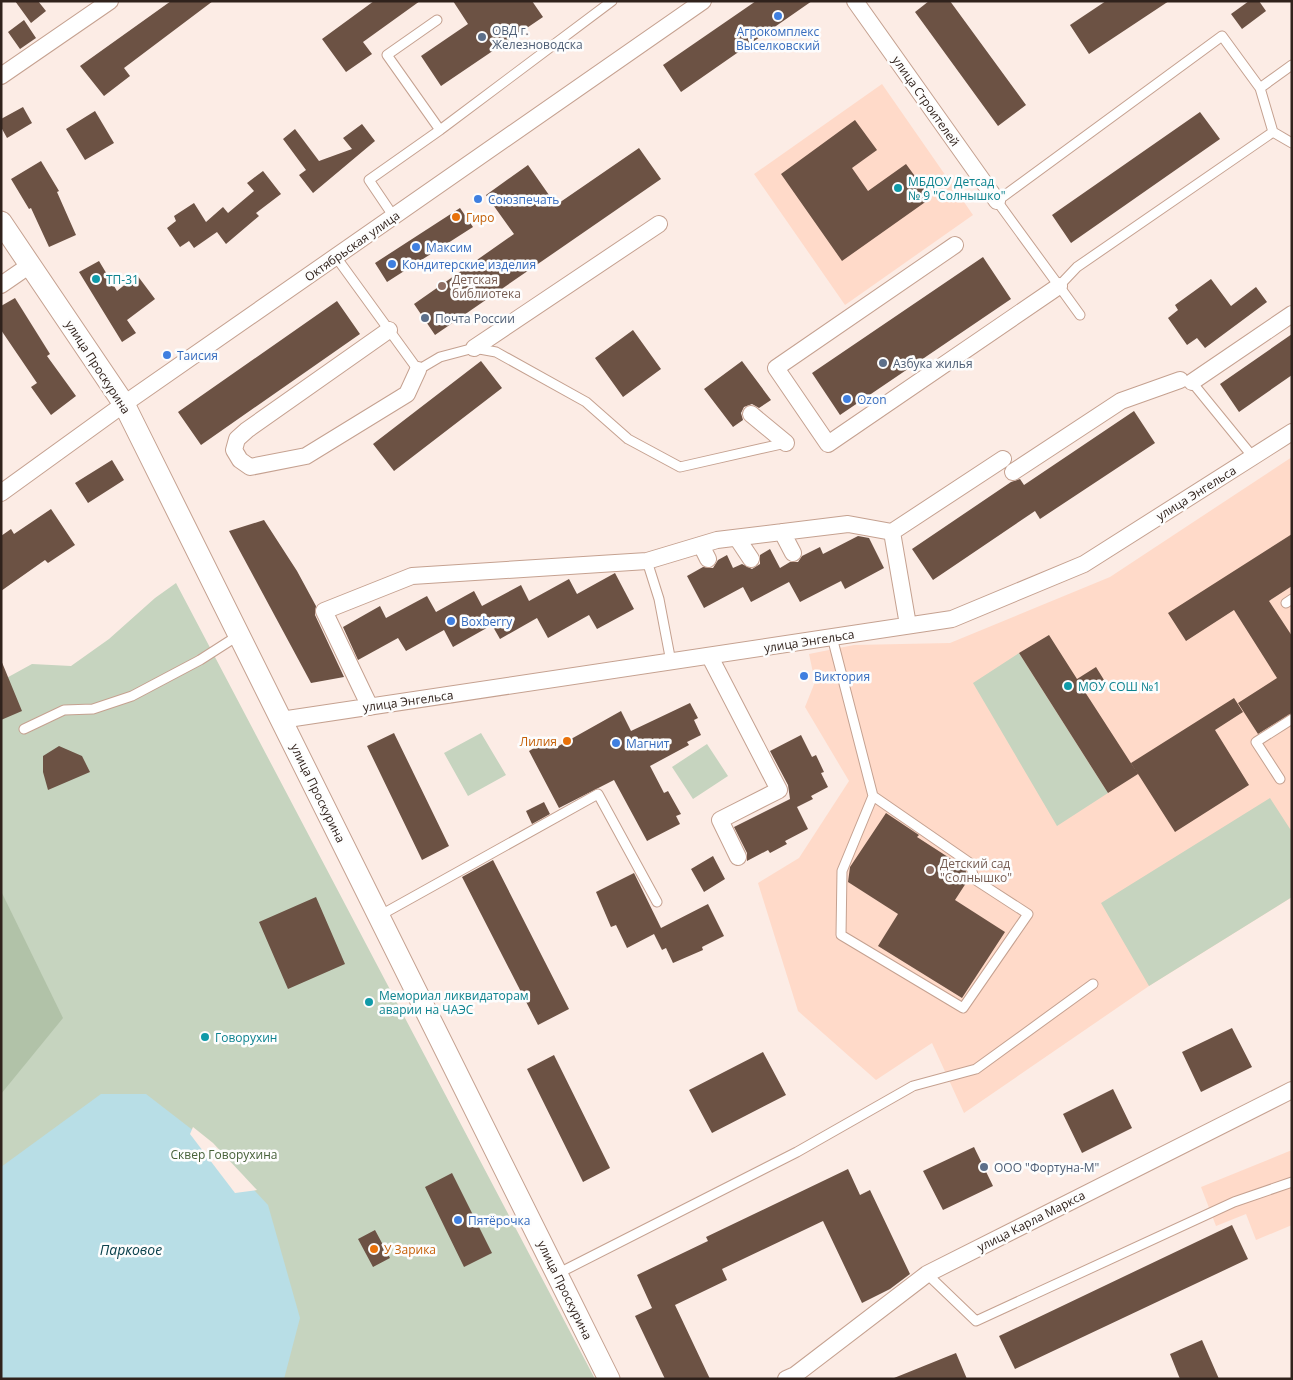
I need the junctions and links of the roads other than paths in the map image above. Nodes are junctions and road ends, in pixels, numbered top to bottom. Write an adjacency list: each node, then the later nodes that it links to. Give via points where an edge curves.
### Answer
1 (110, 1): 7 (street)
2 (612, 1): 9 (lane)
3 (703, 1): 13 (street, Октябрьская улица)
4 (855, 1): 12 (street, улица Строителей)
5 (437, 20): 9 (lane, via 388,55)
6 (1292, 65): 8 (lane)
7 (1, 76)
8 (1260, 88): 10 (lane); 12 (lane, via 1222,36)
9 (440, 130): 13 (lane, via 369,180)
10 (1273, 132): 11 (lane); 20 (lane, via 1078,267)
11 (1292, 143)
12 (997, 201): 20 (lane)
13 (394, 217): 17 (street, Октябрьская улица)
14 (1, 222): 18 (street, улица Проскурина)
15 (651, 224): 24 (street)
16 (955, 245): 20 (street, via 776,368 828,444)
17 (336, 257): 23 (lane); 27 (street, Октябрьская улица)
18 (30, 265): 19 (street); 27 (street, улица Проскурина)
19 (1, 285)
20 (1058, 286): 22 (lane)
21 (1292, 314): 26 (street)
22 (1080, 315)
23 (389, 330): 25 (lane); 25 (street, via 247,430 237,440 234,450 240,460 250,467 306,456 406,394)
24 (478, 341): 25 (lane); 30 (lane, via 586,402 628,439 680,467)
25 (418, 370)
26 (1186, 381): 31 (lane); 33 (street, via 1121,400)
27 (124, 404): 34 (street, Октябрьская улица); 44 (street, улица Проскурина)
28 (751, 414): 30 (street)
29 (1292, 432): 31 (street, улица Энгельса)
30 (786, 443)
31 (1253, 457): 43 (street, улица Энгельса, via 1084,564 952,619)
32 (1003, 459): 37 (street)
33 (1013, 472)
34 (1, 493)
35 (834, 526): 36 (street); 37 (street, via 848,524); 39 (street)
36 (782, 532): 38 (street); 40 (street)
37 (892, 532): 43 (street)
38 (737, 538): 41 (street); 42 (street, via 704,552)
39 (841, 541)
40 (793, 553)
41 (751, 559)
42 (647, 561): 47 (lane, via 659,600); 48 (street, via 412,576 324,611)
43 (908, 625): 45 (street, улица Энгельса)
44 (239, 635): 50 (street, улица Проскурина); 51 (lane, via 132,696 93,709 64,710)
45 (832, 637): 46 (street, улица Энгельса); 53 (lane)
46 (710, 657): 47 (street, улица Энгельса); 54 (street, via 779,790 720,820)
47 (671, 662): 48 (street, улица Энгельса)
48 (370, 706): 50 (street, улица Энгельса)
49 (1292, 719): 52 (lane, via 1256,742)
50 (281, 720): 56 (street, улица Проскурина)
51 (24, 728)
52 (1280, 779)
53 (873, 796): 53 (lane, via 970,864 974,879 1028,914 963,1008 841,935 842,871)
54 (738, 857)
55 (657, 902): 56 (lane, via 598,794)
56 (379, 916): 60 (street, улица Проскурина)
57 (1093, 984): 60 (lane, via 976,1069 913,1086 798,1152)
58 (1292, 1090): 61 (street, улица Карла Маркса)
59 (1292, 1182): 61 (lane, via 1234,1202 976,1321)
60 (557, 1274): 62 (street, улица Проскурина)
61 (926, 1274): 63 (street, улица Карла Маркса)
62 (609, 1379)
63 (786, 1379)

